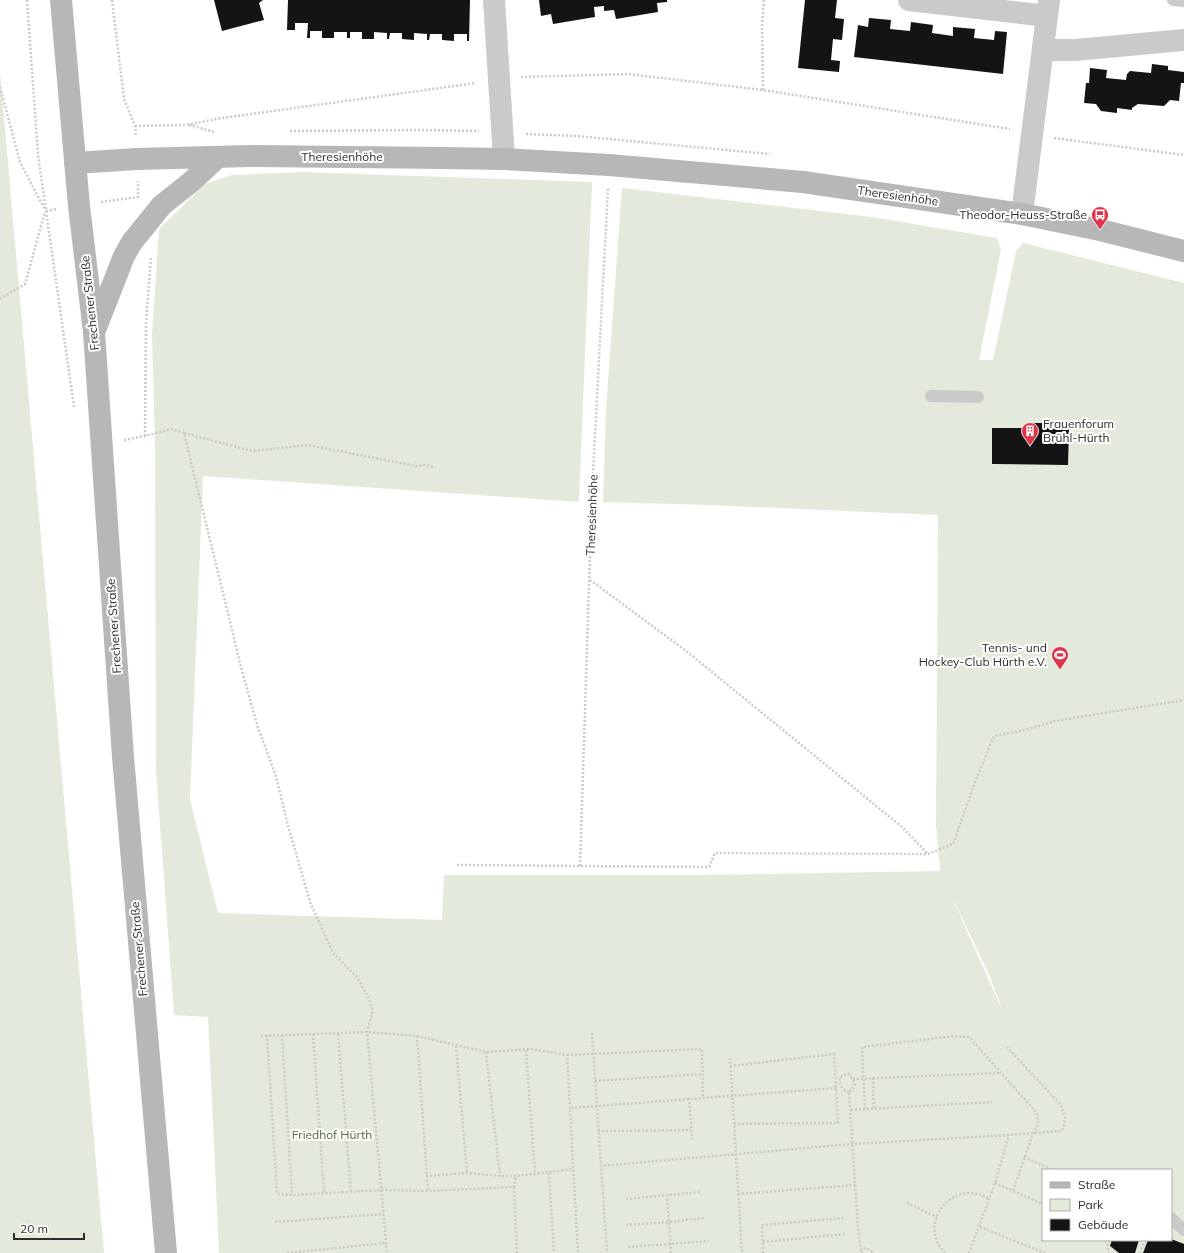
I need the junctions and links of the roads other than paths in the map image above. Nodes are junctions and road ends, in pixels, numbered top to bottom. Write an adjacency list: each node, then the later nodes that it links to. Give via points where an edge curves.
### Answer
1 (61, 0): 11 (street, Frechener Straße)
2 (494, 0): 10 (street)
3 (909, 0): 6 (street)
4 (1173, 0): 5 (lane)
5 (1184, 1)
6 (1048, 8): 8 (street)
7 (1184, 40): 8 (street, via 1075,50)
8 (1043, 50): 12 (street)
9 (218, 157): 10 (street, Theresienhöhe); 11 (street, Theresienhöhe); 14 (street, via 162,205 132,242)
10 (504, 159): 12 (street, Theresienhöhe, via 609,165 803,182)
11 (75, 163): 14 (street, Frechener Straße)
12 (1022, 214): 13 (street, Theresienhöhe)
13 (1184, 251)
14 (94, 332): 19 (street, Frechener Straße, via 123,757)
15 (930, 396): 16 (lane)
16 (978, 397)
17 (1172, 1219): 18 (lane)
18 (1184, 1230)
19 (166, 1253)

